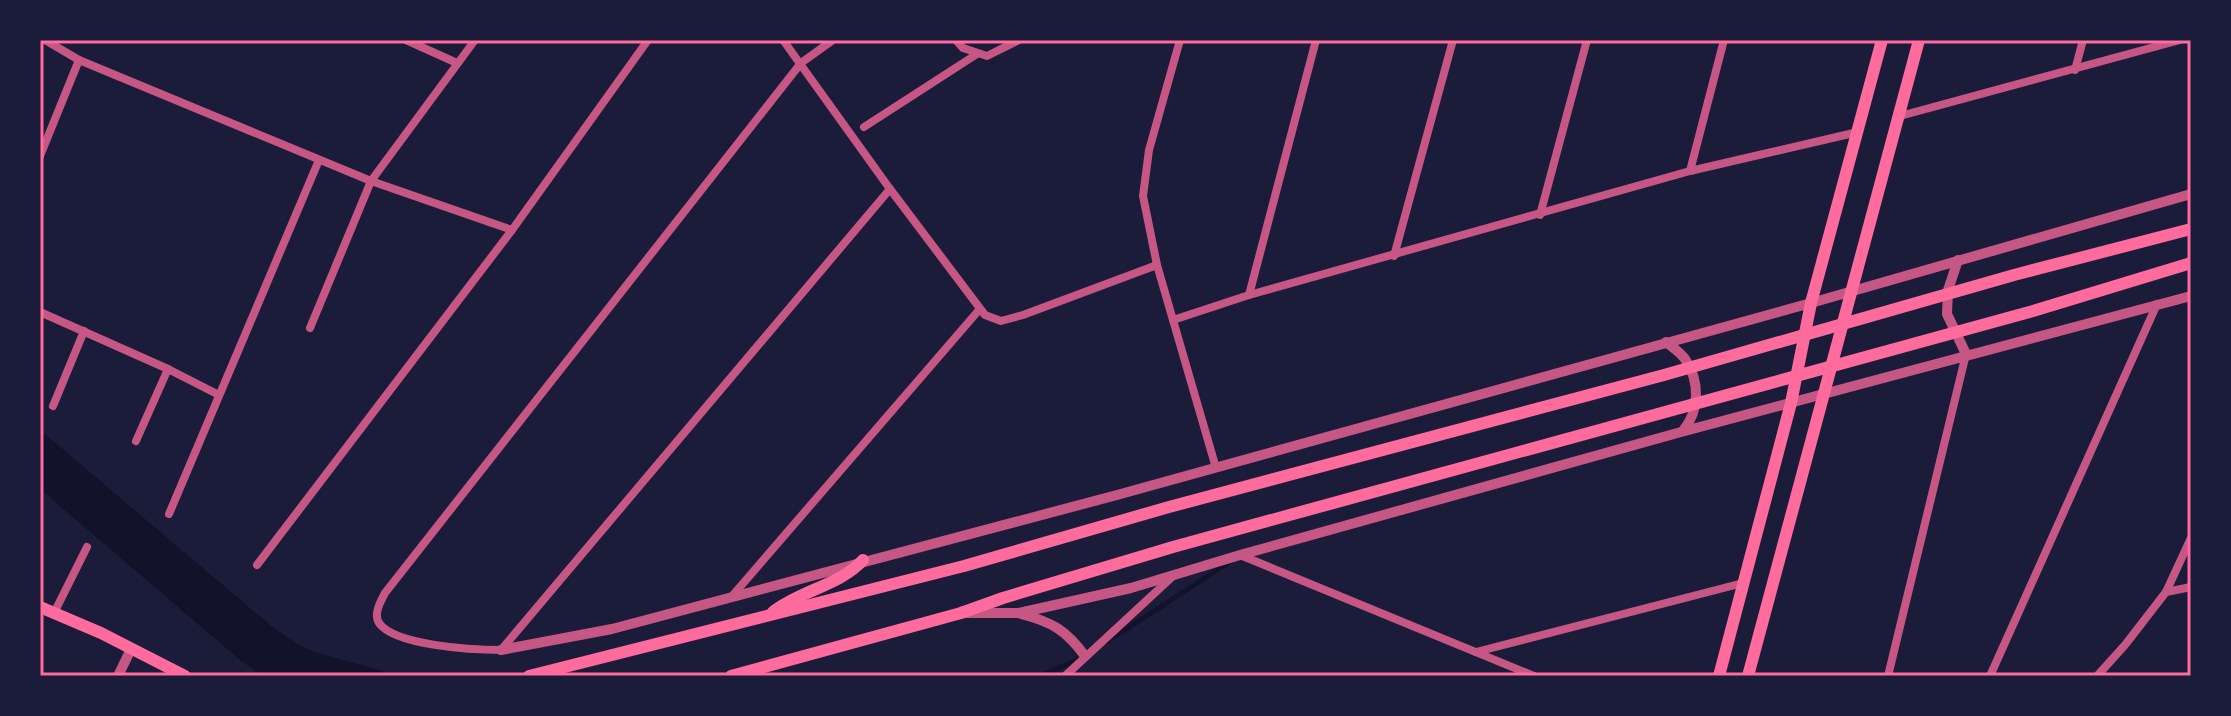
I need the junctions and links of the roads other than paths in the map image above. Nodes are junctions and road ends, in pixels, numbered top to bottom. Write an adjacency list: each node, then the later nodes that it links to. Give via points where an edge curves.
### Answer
1 (45, 40): 19 (street)
2 (406, 40): 20 (street)
3 (475, 40): 20 (street)
4 (648, 40): 34 (street)
5 (783, 40): 21 (street)
6 (833, 40): 21 (street)
7 (956, 40): 18 (street)
8 (1019, 40): 18 (street, via 987,56)
9 (1180, 40): 38 (street, via 1144,173 1143,196)
10 (1316, 40): 40 (street)
11 (1453, 40): 35 (street)
12 (1587, 40): 32 (street)
13 (1724, 40): 28 (street)
14 (1882, 40): 25 (main road)
15 (1919, 40): 23 (main road)
16 (2083, 40): 22 (street)
17 (2180, 40): 22 (street)
18 (977, 54): 24 (street)
19 (79, 60): 26 (street); 27 (street)
20 (457, 63): 29 (street)
21 (801, 63): 30 (street); 76 (street, via 378,608 377,621 394,633 463,650)
22 (2075, 70): 23 (street)
23 (1900, 116): 39 (main road)
24 (864, 127)
25 (1858, 132): 28 (street); 42 (main road)
26 (40, 156)
27 (319, 160): 29 (street); 53 (street)
28 (1690, 171): 32 (street)
29 (371, 181): 34 (street); 47 (street)
30 (890, 189): 45 (street); 76 (street)
31 (2191, 194): 36 (street)
32 (1540, 215): 35 (street)
33 (2191, 229): 74 (main road)
34 (512, 230): 64 (street)
35 (1394, 256): 40 (street)
36 (1958, 260): 39 (street); 50 (street, via 1947,314)
37 (2191, 263): 72 (main road, via 1173,547)
38 (1157, 265): 45 (street, via 1023,315 1001,321); 46 (street)
39 (1851, 292): 42 (street); 52 (main road)
40 (1249, 295): 46 (street)
41 (2191, 296): 43 (street)
42 (1811, 303): 49 (street); 54 (main road)
43 (2157, 304): 50 (street); 88 (street)
44 (40, 312): 48 (street)
45 (982, 313): 69 (street)
46 (1173, 320): 58 (street)
47 (310, 328)
48 (84, 331): 51 (street); 55 (street)
49 (1666, 342): 56 (street, via 1684,358 1696,390 1691,420); 58 (street)
50 (1966, 354): 52 (street); 87 (street)
51 (168, 369): 53 (street); 57 (street)
52 (1824, 394): 54 (street); 86 (main road)
53 (219, 395): 59 (street)
54 (1791, 403): 56 (street); 66 (main road)
55 (53, 406)
56 (1681, 432): 62 (street)
57 (136, 441)
58 (1216, 468): 63 (street)
59 (169, 514)
60 (2191, 538): 68 (street)
61 (87, 547): 71 (street)
62 (1240, 555): 65 (street); 77 (street)
63 (863, 560): 69 (street); 74 (main road, via 846,575 796,596)
64 (257, 565)
65 (1175, 574): 73 (street); 78 (street)
66 (1743, 583): 77 (street); 85 (main road)
67 (2191, 587): 68 (street)
68 (2166, 592): 89 (street)
69 (733, 595): 76 (street, via 612,629)
70 (40, 607): 71 (main road)
71 (54, 613): 75 (main road)
72 (961, 613): 73 (street); 82 (main road)
73 (1019, 613): 78 (street, via 1065,632)
74 (767, 616): 81 (main road)
75 (131, 649): 79 (street); 80 (main road)
76 (501, 650)
77 (1475, 652): 84 (street)
78 (1085, 656): 83 (street)
79 (118, 676)
80 (185, 676)
81 (529, 676)
82 (731, 676)
83 (1065, 676)
84 (1534, 676)
85 (1719, 676)
86 (1748, 676)
87 (1888, 676)
88 (1990, 676)
89 (2097, 676)

